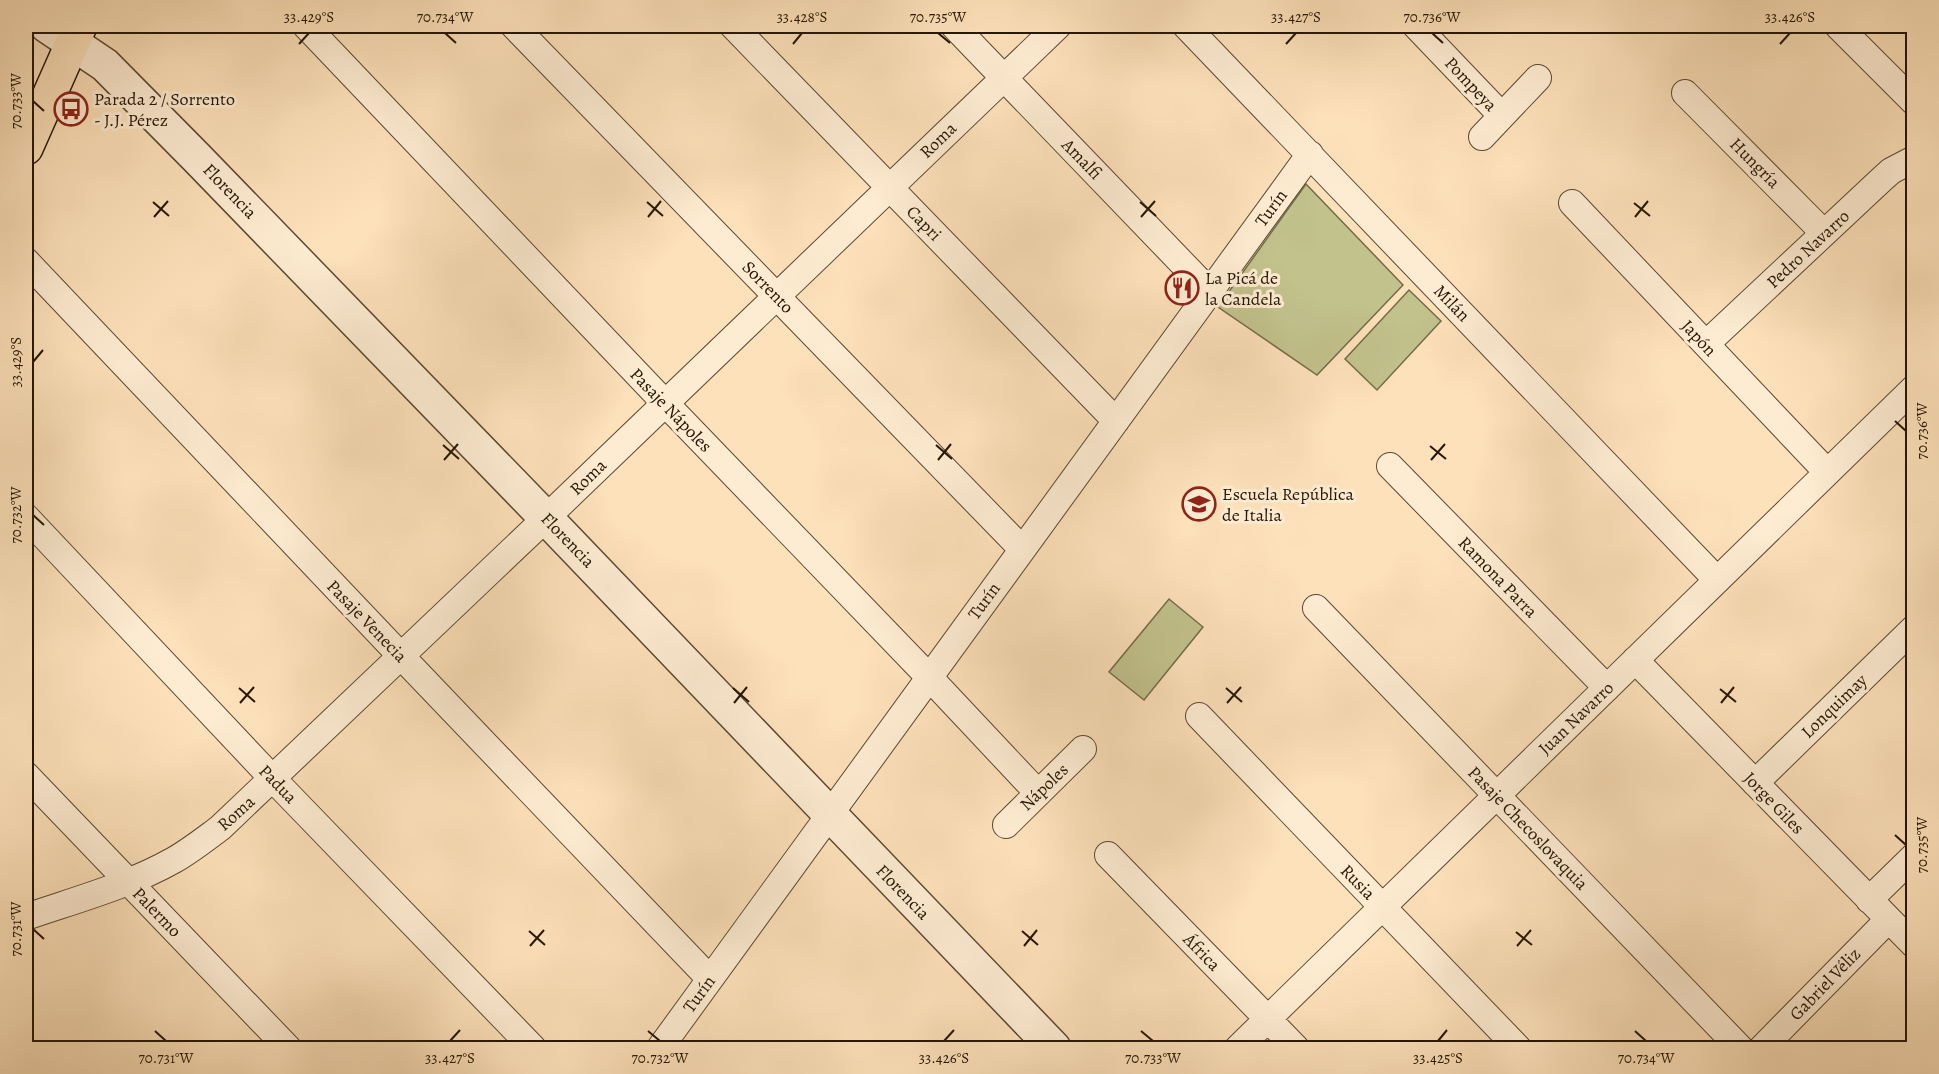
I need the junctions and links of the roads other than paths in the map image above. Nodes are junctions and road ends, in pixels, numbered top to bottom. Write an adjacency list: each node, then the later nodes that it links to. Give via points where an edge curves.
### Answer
1 (306, 26): 27 (street, Pasaje Nápoles)
2 (514, 26): 24 (street, Sorrento)
3 (733, 26): 19 (street, Capri)
4 (954, 26): 10 (street, Amalfi)
5 (1058, 26): 10 (street, Roma)
6 (1186, 26): 17 (street, Milán)
7 (1416, 26): 14 (street, Pompeya)
8 (1838, 26): 13 (street)
9 (67, 31): 16 (main road); 32 (street, Florencia, via 113,72)
10 (1004, 77): 19 (street, Roma); 23 (street, Amalfi)
11 (1538, 78): 14 (street, Pompeya)
12 (1685, 93): 21 (street, Hungría)
13 (1914, 102)
14 (1502, 116): 15 (street, Pompeya)
15 (1482, 137)
16 (26, 148)
17 (1310, 154): 23 (street, Turín); 34 (street, Milán)
18 (1914, 159): 21 (street, Pedro Navarro, via 1891,171)
19 (889, 187): 24 (street, Roma); 28 (street, Capri)
20 (1572, 203): 25 (street, Japón)
21 (1824, 233): 25 (street, Pedro Navarro)
22 (26, 261): 37 (street, Pasaje Venecia)
23 (1210, 292): 28 (street, Turín)
24 (776, 296): 27 (street, Roma); 33 (street, Sorrento)
25 (1706, 344): 30 (street, Japón)
26 (1914, 388): 30 (street, Juan Navarro)
27 (665, 403): 32 (street, Roma); 39 (street, Pasaje Nápoles)
28 (1116, 421): 33 (street, Turín)
29 (1390, 466): 40 (street, Ramona Parra)
30 (1827, 472): 34 (street, Juan Navarro)
31 (26, 518): 44 (street, Padua)
32 (546, 518): 37 (street, Roma); 48 (street, Florencia)
33 (1022, 549): 39 (street, Turín)
34 (1717, 580): 38 (street, Juan Navarro)
35 (1316, 608): 47 (street, Pasaje Checoslovaquia)
36 (1914, 628): 45 (street, Lonquimay)
37 (401, 657): 44 (street, Roma); 58 (street, Pasaje Venecia)
38 (1635, 660): 40 (street, Juan Navarro); 45 (street, Jorge Giles)
39 (929, 677): 46 (street, Pasaje Nápoles); 48 (street, Turín)
40 (1607, 688): 47 (street, Juan Navarro)
41 (1199, 716): 54 (street, Rusia)
42 (1083, 749): 46 (street, Nápoles)
43 (26, 775): 52 (street, Palermo)
44 (273, 779): 52 (street, Roma, via 195,847); 62 (street, Padua)
45 (1755, 783): 53 (street, Jorge Giles)
46 (1038, 793): 49 (street, Nápoles)
47 (1497, 796): 54 (street, Juan Navarro); 68 (street, Pasaje Checoslovaquia)
48 (829, 815): 58 (street, Turín); 64 (street, Florencia)
49 (1006, 825)
50 (1108, 855): 59 (street, África)
51 (1914, 856): 53 (street)
52 (128, 882): 55 (street, Roma); 61 (street, Palermo)
53 (1869, 900): 56 (street, Jorge Giles)
54 (1382, 907): 59 (street, Juan Navarro); 67 (street, Rusia)
55 (26, 917)
56 (1888, 920): 57 (street, Jorge Giles); 60 (street, Gabriel Véliz)
57 (1914, 945)
58 (710, 979): 63 (street, Turín)
59 (1268, 1020): 65 (street, Juan Navarro); 66 (street, África)
60 (1769, 1046)
61 (288, 1048)
62 (533, 1048)
63 (660, 1048)
64 (1054, 1048)
65 (1238, 1048)
66 (1296, 1048)
67 (1518, 1048)
68 (1740, 1048)

